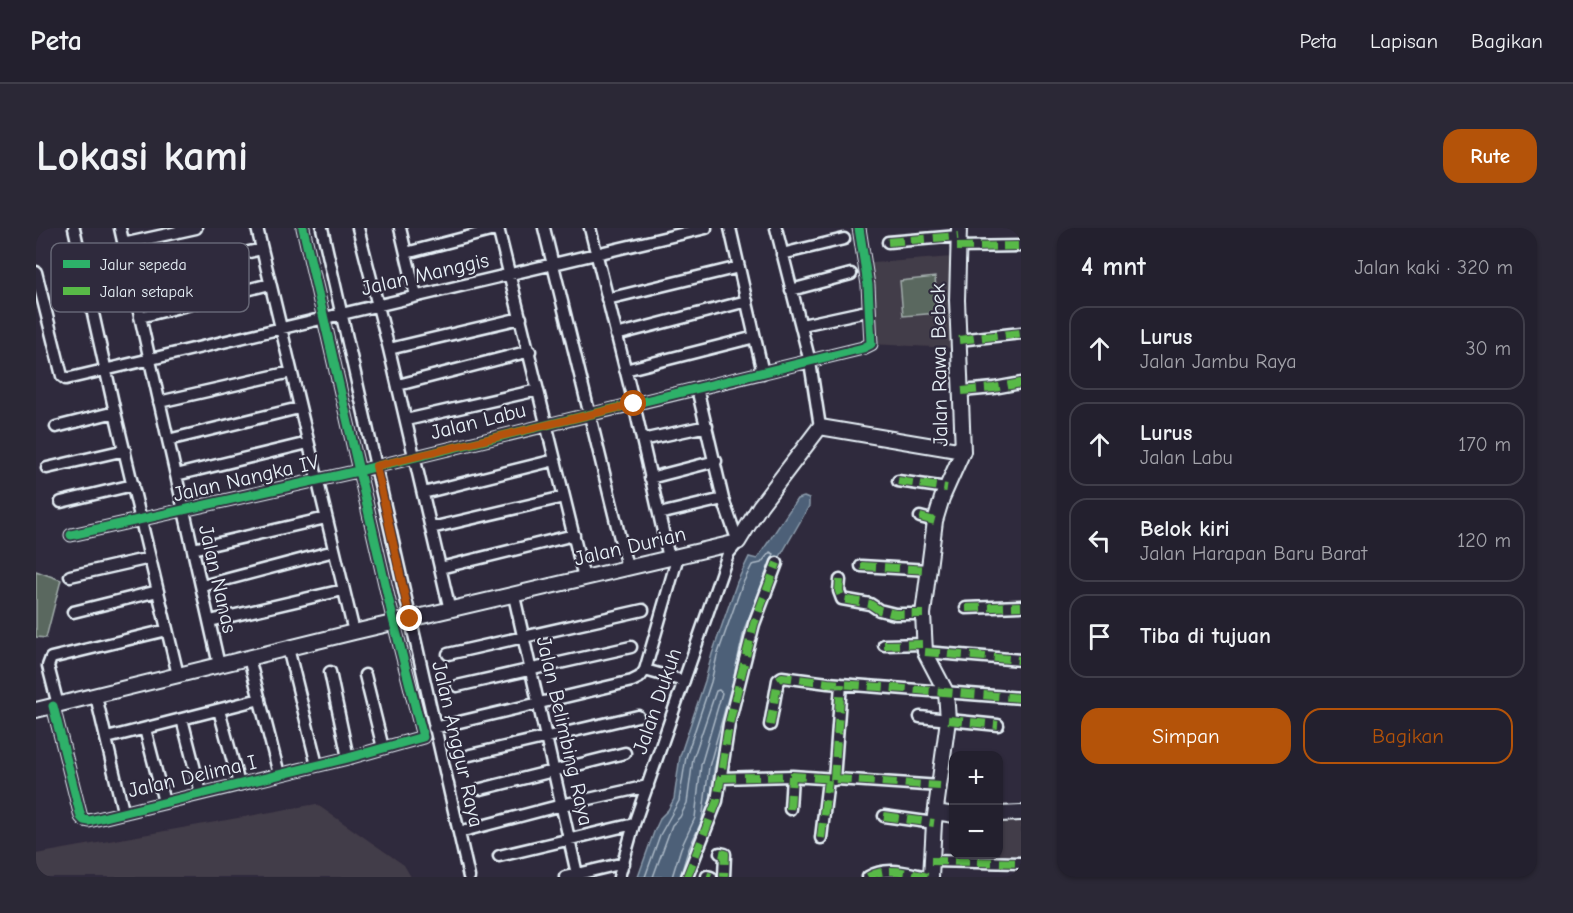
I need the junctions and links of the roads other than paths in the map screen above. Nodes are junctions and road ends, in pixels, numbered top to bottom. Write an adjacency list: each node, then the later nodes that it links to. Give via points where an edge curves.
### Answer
1 (74, 228): 19 (street)
2 (120, 228): 20 (street, Jalan Nanas)
3 (196, 228): 21 (street)
4 (257, 228): 23 (street)
5 (303, 228): 46 (street)
6 (322, 228): 44 (street, Jalan Anggur Raya)
7 (358, 228): 39 (street)
8 (400, 228): 25 (street)
9 (544, 228): 28 (street)
10 (590, 228): 26 (street)
11 (706, 228): 26 (street, Jalan Manggis)
12 (730, 228): 29 (street)
13 (776, 228): 27 (street)
14 (859, 228): 57 (street, Jalan Labu, via 868,285 871,344)
15 (498, 229): 25 (street); 31 (street)
16 (958, 237): 18 (street); 22 (street); 53 (street, Jalan Rawa Bebek)
17 (844, 239): 27 (street)
18 (888, 242)
19 (77, 243)
20 (123, 243)
21 (128, 243)
22 (1021, 246)
23 (262, 249): 24 (street); 33 (street)
24 (249, 252)
25 (406, 253): 36 (street)
26 (595, 253): 28 (street, Jalan Manggis); 37 (street)
27 (782, 254): 35 (street)
28 (552, 264): 31 (street, Jalan Manggis); 71 (street)
29 (739, 267): 37 (street); 38 (street)
30 (36, 272): 58 (street, Jalan Manggis, via 63,378)
31 (509, 274): 36 (street, Jalan Manggis); 47 (street)
32 (851, 274): 35 (street)
33 (270, 284): 34 (street); 49 (street)
34 (249, 289)
35 (791, 290): 48 (street)
36 (416, 296): 39 (street, Jalan Manggis)
37 (607, 299): 51 (street)
38 (747, 301): 51 (street); 52 (street)
39 (378, 305): 44 (street, Jalan Manggis); 54 (street)
40 (93, 312): 58 (street)
41 (139, 312): 45 (street, Jalan Nanas)
42 (160, 312): 45 (street)
43 (861, 312): 48 (street)
44 (341, 314): 46 (street, Jalan Manggis); 85 (street, Jalan Anggur Raya)
45 (140, 317): 56 (street, Jalan Nanas)
46 (325, 318): 49 (street, Jalan Manggis); 87 (street)
47 (521, 318): 54 (street); 55 (street)
48 (802, 326): 57 (street)
49 (280, 328): 56 (street, Jalan Manggis); 60 (street)
50 (1021, 333): 53 (street)
51 (616, 335): 59 (street)
52 (755, 337): 59 (street); 61 (street)
53 (959, 340): 66 (street, Jalan Rawa Bebek)
54 (389, 349): 63 (street)
55 (530, 351): 63 (street); 65 (street)
56 (150, 360): 58 (street, Jalan Manggis); 67 (street, Jalan Nanas)
57 (810, 362): 61 (street, Jalan Labu); 76 (street)
58 (106, 370): 70 (street)
59 (625, 370): 68 (street)
60 (291, 372): 67 (street); 69 (street)
61 (764, 373): 64 (street, Jalan Labu)
62 (1021, 383): 66 (street)
63 (398, 385): 72 (street)
64 (698, 388): 68 (street, Jalan Labu); 74 (street)
65 (538, 390): 72 (street); 73 (street)
66 (962, 391): 81 (street, Jalan Rawa Bebek)
67 (159, 402): 77 (street, Jalan Nanas)
68 (634, 404): 71 (street, Jalan Labu); 78 (street)
69 (299, 408): 77 (street); 79 (street)
70 (115, 412): 75 (street); 80 (street)
71 (590, 414): 73 (street, Jalan Labu); 115 (street)
72 (406, 420): 82 (street)
73 (547, 425): 82 (street, Jalan Labu); 83 (street)
74 (707, 426): 78 (street); 84 (street)
75 (56, 427)
76 (822, 427): 81 (street); 107 (street, via 760,506)
77 (168, 440): 88 (street, Jalan Nanas)
78 (642, 440): 89 (street)
79 (308, 443): 88 (street); 90 (street)
80 (125, 450): 86 (street); 92 (street)
81 (963, 451): 93 (street, Jalan Rawa Bebek)
82 (415, 457): 85 (street, Jalan Labu); 94 (street)
83 (555, 460): 94 (street); 95 (street)
84 (716, 461): 89 (street); 96 (street)
85 (376, 466): 87 (street, Jalan Labu); 130 (street, Jalan Anggur Raya)
86 (47, 468)
87 (358, 471): 90 (street, Jalan Nangka IV); 132 (street)
88 (176, 475): 98 (street, Jalan Nanas)
89 (650, 478): 99 (street)
90 (317, 480): 98 (street, Jalan Nangka IV); 101 (street)
91 (898, 481): 93 (street)
92 (133, 485): 97 (street); 102 (street)
93 (946, 488): 103 (street, Jalan Rawa Bebek)
94 (423, 493): 104 (street)
95 (564, 496): 104 (street); 106 (street)
96 (723, 499): 99 (street); 107 (street)
97 (61, 502)
98 (184, 511): 102 (street, Jalan Nangka IV); 108 (street, Jalan Nanas)
99 (659, 514): 110 (street)
100 (920, 517): 103 (street)
101 (326, 518): 108 (street); 109 (street)
102 (141, 520): 105 (street, Jalan Nangka IV); 111 (street)
103 (935, 521): 116 (street, Jalan Rawa Bebek)
104 (431, 528): 114 (street)
105 (71, 535)
106 (574, 536): 114 (street); 118 (street)
107 (738, 542): 110 (street, Jalan Durian); 149 (street, Jalan Dukuh, via 728,554)
108 (193, 549): 120 (street, Jalan Nanas)
109 (334, 551): 120 (street); 121 (street)
110 (674, 557): 115 (street, Jalan Durian); 145 (street)
111 (150, 558): 117 (street); 122 (street)
112 (777, 563): 178 (street, via 754,624 729,724)
113 (861, 566): 116 (street)
114 (440, 567): 126 (street)
115 (627, 567): 118 (street, Jalan Durian)
116 (929, 570): 129 (street, Jalan Rawa Bebek)
117 (70, 576)
118 (584, 578): 123 (street, Jalan Durian)
119 (840, 580): 129 (street, via 838,591 842,598 895,614)
120 (202, 586): 131 (street, Jalan Nanas)
121 (343, 590): 131 (street); 134 (street)
122 (158, 591): 128 (street); 133 (street)
123 (514, 596): 126 (street, Jalan Durian); 135 (street, Jalan Belimbing Raya)
124 (1021, 606): 125 (street)
125 (966, 608)
126 (450, 610): 130 (street, Jalan Durian)
127 (643, 610): 135 (street)
128 (73, 612)
129 (923, 614): 139 (street, Jalan Rawa Bebek)
130 (410, 619): 132 (street, Jalan Durian); 166 (street, Jalan Anggur Raya)
131 (210, 621): 143 (street, Jalan Nanas)
132 (394, 623): 134 (street, Jalan Durian); 170 (street, Jalan Delima I, via 423,737)
133 (167, 630): 147 (street); 157 (street, Jalan Delima I, via 51,658 48,666)
134 (354, 632): 138 (street, Jalan Durian)
135 (524, 636): 140 (street); 144 (street, Jalan Belimbing Raya)
136 (884, 645): 139 (street)
137 (631, 647): 144 (street)
138 (288, 648): 141 (street, Jalan Durian); 174 (street)
139 (924, 648): 142 (street); 152 (street, Jalan Rawa Bebek)
140 (448, 654)
141 (249, 658): 143 (street, Jalan Durian); 155 (street)
142 (1021, 660)
143 (219, 665): 147 (street, Jalan Durian)
144 (531, 669): 151 (street); 156 (street, Jalan Belimbing Raya)
145 (645, 670): 149 (street); 156 (street, via 632,681)
146 (330, 672): 173 (street)
147 (178, 675): 153 (street, Jalan Durian)
148 (365, 675): 170 (street)
149 (684, 681): 181 (street, Jalan Dukuh)
150 (840, 684): 152 (street); 164 (street, via 782,677 778,680); 179 (street)
151 (456, 686)
152 (946, 692): 154 (street); 163 (street, Jalan Rawa Bebek)
153 (96, 696): 157 (street, Jalan Durian); 169 (street)
154 (1021, 698)
155 (260, 699): 159 (street); 176 (street)
156 (538, 703): 166 (street); 168 (street, Jalan Belimbing Raya)
157 (56, 705): 158 (street, Jalan Durian); 188 (street, Jalan Delima I, via 81,817 89,821)
158 (36, 710)
159 (219, 710): 162 (street); 180 (street)
160 (638, 716): 168 (street)
161 (920, 717): 163 (street)
162 (182, 719): 167 (street); 184 (street)
163 (948, 720): 165 (street); 182 (street, Jalan Rawa Bebek)
164 (770, 725)
165 (998, 725)
166 (434, 728): 195 (street, Jalan Anggur Raya)
167 (145, 729): 169 (street); 185 (street)
168 (546, 737): 172 (street); 175 (street, Jalan Belimbing Raya)
169 (107, 738): 188 (street)
170 (383, 748): 173 (street, Jalan Delima I)
171 (625, 753): 175 (street)
172 (470, 755)
173 (348, 758): 174 (street, Jalan Delima I)
174 (317, 765): 176 (street, Jalan Delima I)
175 (554, 771): 183 (street); 186 (street, Jalan Belimbing Raya)
176 (279, 774): 180 (street, Jalan Delima I)
177 (792, 776): 178 (street); 179 (street); 187 (street)
178 (721, 778): 207 (street, via 713,813)
179 (831, 780): 182 (street); 196 (street)
180 (239, 784): 184 (street, Jalan Delima I)
181 (648, 786): 186 (street); 194 (street, Jalan Dukuh)
182 (939, 786): 193 (street, Jalan Rawa Bebek)
183 (481, 789)
184 (201, 793): 185 (street, Jalan Delima I)
185 (164, 802): 188 (street, Jalan Delima I)
186 (562, 805): 195 (street); 197 (street, Jalan Belimbing Raya)
187 (790, 809)
188 (123, 811)
189 (1021, 813): 190 (street)
190 (1003, 814)
191 (884, 816): 193 (street)
192 (949, 816): 193 (street)
193 (935, 818): 200 (street, Jalan Rawa Bebek)
194 (634, 824): 197 (street); 201 (street, Jalan Dukuh)
195 (459, 832): 204 (street, Jalan Anggur Raya)
196 (821, 838)
197 (569, 839): 199 (street); 203 (street, Jalan Belimbing Raya)
198 (720, 853): 208 (street, via 725,854)
199 (500, 856)
200 (931, 861): 202 (street); 210 (street, Jalan Rawa Bebek)
201 (624, 863): 203 (street); 206 (street, Jalan Dukuh)
202 (1021, 864)
203 (577, 874): 205 (street)
204 (469, 877)
205 (565, 877)
206 (619, 877)
207 (687, 877)
208 (724, 877)
209 (868, 877): 210 (street, via 881,871)
210 (929, 877)

